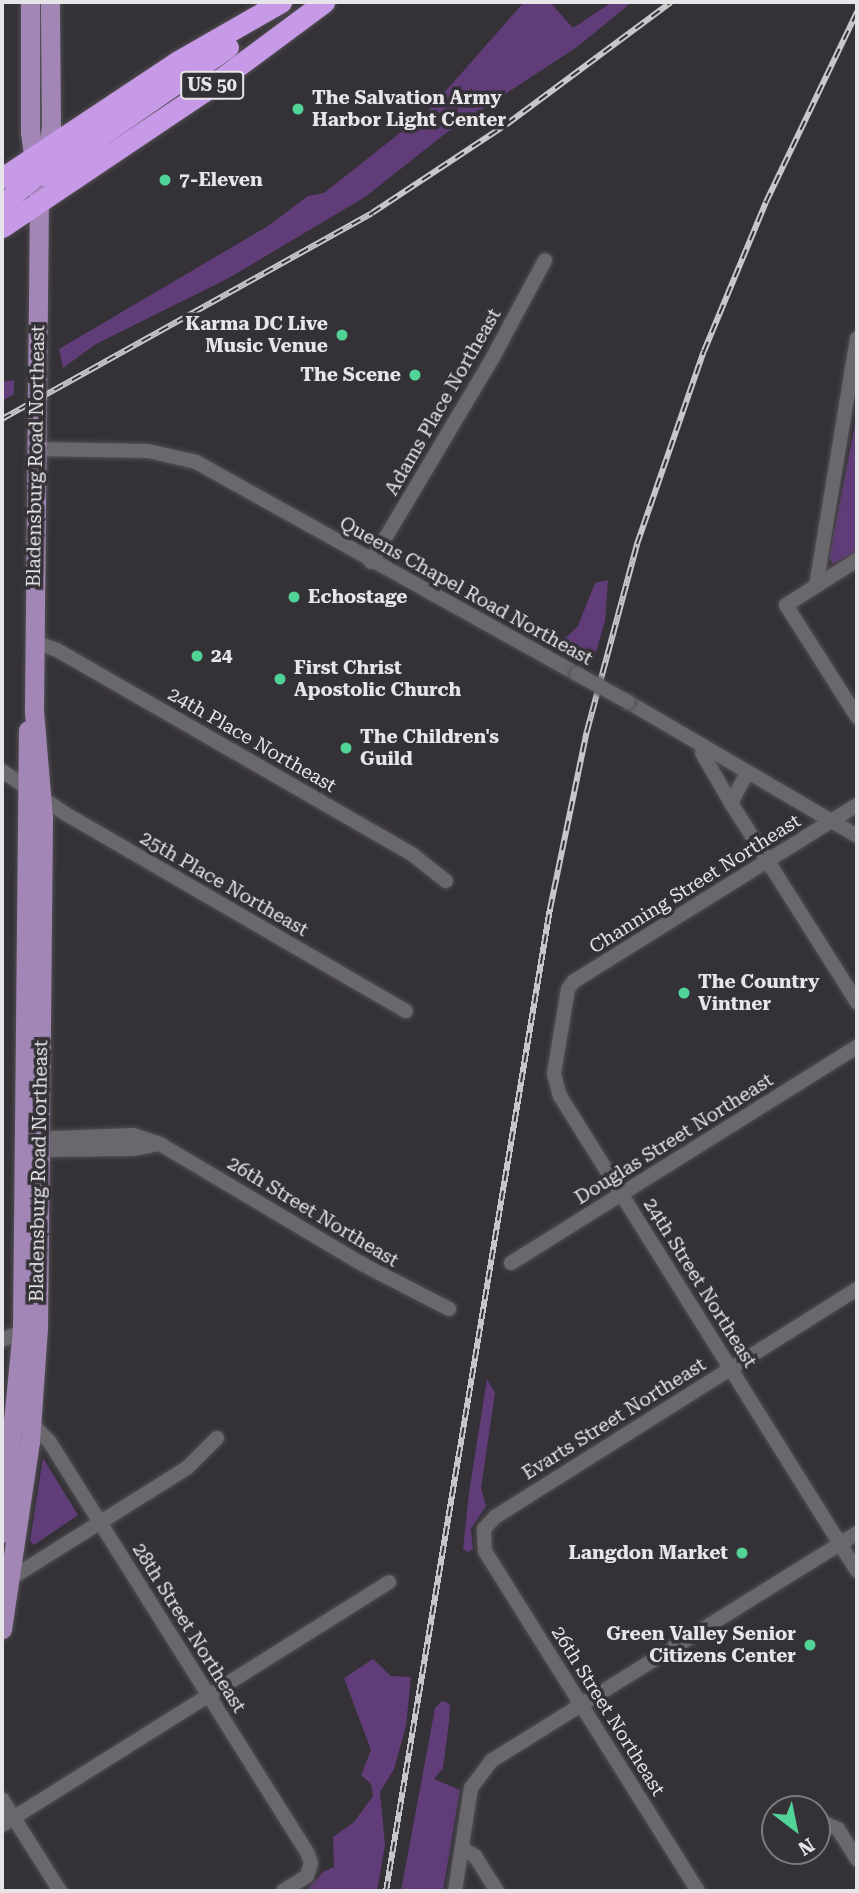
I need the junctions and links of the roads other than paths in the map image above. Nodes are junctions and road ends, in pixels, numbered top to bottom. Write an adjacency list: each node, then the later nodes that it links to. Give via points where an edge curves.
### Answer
1 (30, 2): 9 (main road, Bladensburg Road Northeast)
2 (50, 2): 9 (main road, Bladensburg Road Northeast)
3 (280, 2): 5 (highway, US 50); 6 (highway)
4 (324, 2): 6 (highway, US 50)
5 (262, 13): 7 (highway, via 222,52); 9 (highway, US 50)
6 (294, 23): 8 (highway, US 50)
7 (113, 124): 8 (highway); 9 (highway)
8 (125, 143): 11 (highway, US 50)
9 (40, 163): 10 (highway, US 50); 11 (main road, Bladensburg Road Northeast); 12 (highway)
10 (2, 178)
11 (39, 202): 13 (highway, US 50); 16 (main road, Bladensburg Road Northeast)
12 (2, 205)
13 (2, 227)
14 (545, 260): 18 (street, Adams Place Northeast, via 492,359)
15 (857, 338): 19 (street)
16 (36, 449): 18 (street, Queens Chapel Road Northeast, via 148,451 178,456); 20 (main road, Bladensburg Road Northeast)
17 (857, 560): 19 (street)
18 (371, 562): 24 (street, Queens Chapel Road Northeast, bridge, via 628,702)
19 (816, 586): 21 (street, via 786,605)
20 (35, 642): 25 (main road, Bladensburg Road Northeast, via 34,710 27,734); 31 (street, 24th Place Northeast, via 57,650 413,855)
21 (857, 717)
22 (702, 753): 26 (street)
23 (2, 771): 25 (street, 25th Place Northeast)
24 (747, 773): 26 (street); 28 (street, Queens Chapel Road Northeast)
25 (34, 792): 34 (street, 25th Place Northeast); 36 (main road, Bladensburg Road Northeast)
26 (731, 803): 30 (street)
27 (857, 805): 28 (street, Channing Street Northeast)
28 (831, 822): 29 (street, Queens Chapel Road Northeast); 30 (street, Channing Street Northeast)
29 (857, 836)
30 (770, 861): 32 (street); 33 (street, Channing Street Northeast, via 574,981)
31 (446, 881)
32 (857, 1002)
33 (565, 1004): 37 (street, 24th Street Northeast, via 555,1086)
34 (406, 1011)
35 (857, 1047): 37 (street, Douglas Street Northeast)
36 (31, 1144): 40 (street, 26th Street Northeast, via 134,1149 160,1144 362,1264); 41 (main road, Bladensburg Road Northeast)
37 (621, 1194): 38 (street, Douglas Street Northeast); 43 (street, 24th Street Northeast)
38 (511, 1264)
39 (857, 1289): 43 (street, Evarts Street Northeast)
40 (449, 1309)
41 (30, 1328): 42 (street); 45 (main road, Bladensburg Road Northeast); 46 (main road, Bladensburg Road Northeast)
42 (2, 1340)
43 (731, 1368): 51 (street, 24th Street Northeast); 52 (street, Evarts Street Northeast, via 495,1517 484,1529)
44 (2, 1370): 45 (main road)
45 (17, 1398): 46 (main road, Bladensburg Road Northeast)
46 (23, 1424): 48 (street, 28th Street Northeast, via 49,1441); 49 (main road, Bladensburg Road Northeast); 54 (main road, Bladensburg Road Northeast)
47 (217, 1438): 48 (street, via 188,1467)
48 (100, 1522): 54 (street); 57 (street, 28th Street Northeast)
49 (2, 1533)
50 (857, 1533): 51 (street)
51 (840, 1543): 53 (street, 24th Street Northeast); 58 (street)
52 (485, 1551): 58 (street, 26th Street Northeast)
53 (857, 1571)
54 (7, 1580): 56 (main road, Bladensburg Road Northeast)
55 (389, 1582): 57 (street)
56 (2, 1629)
57 (208, 1696): 60 (street); 65 (street, 28th Street Northeast, via 308,1854 309,1872)
58 (581, 1705): 62 (street, via 481,1771 471,1788); 68 (street, 26th Street Northeast)
59 (2, 1799): 60 (street)
60 (8, 1821): 64 (street)
61 (831, 1826): 63 (street, via 838,1829)
62 (462, 1849): 66 (street); 67 (street, via 475,1856)
63 (857, 1858)
64 (60, 1891)
65 (283, 1891)
66 (454, 1891)
67 (497, 1891)
68 (698, 1891)

